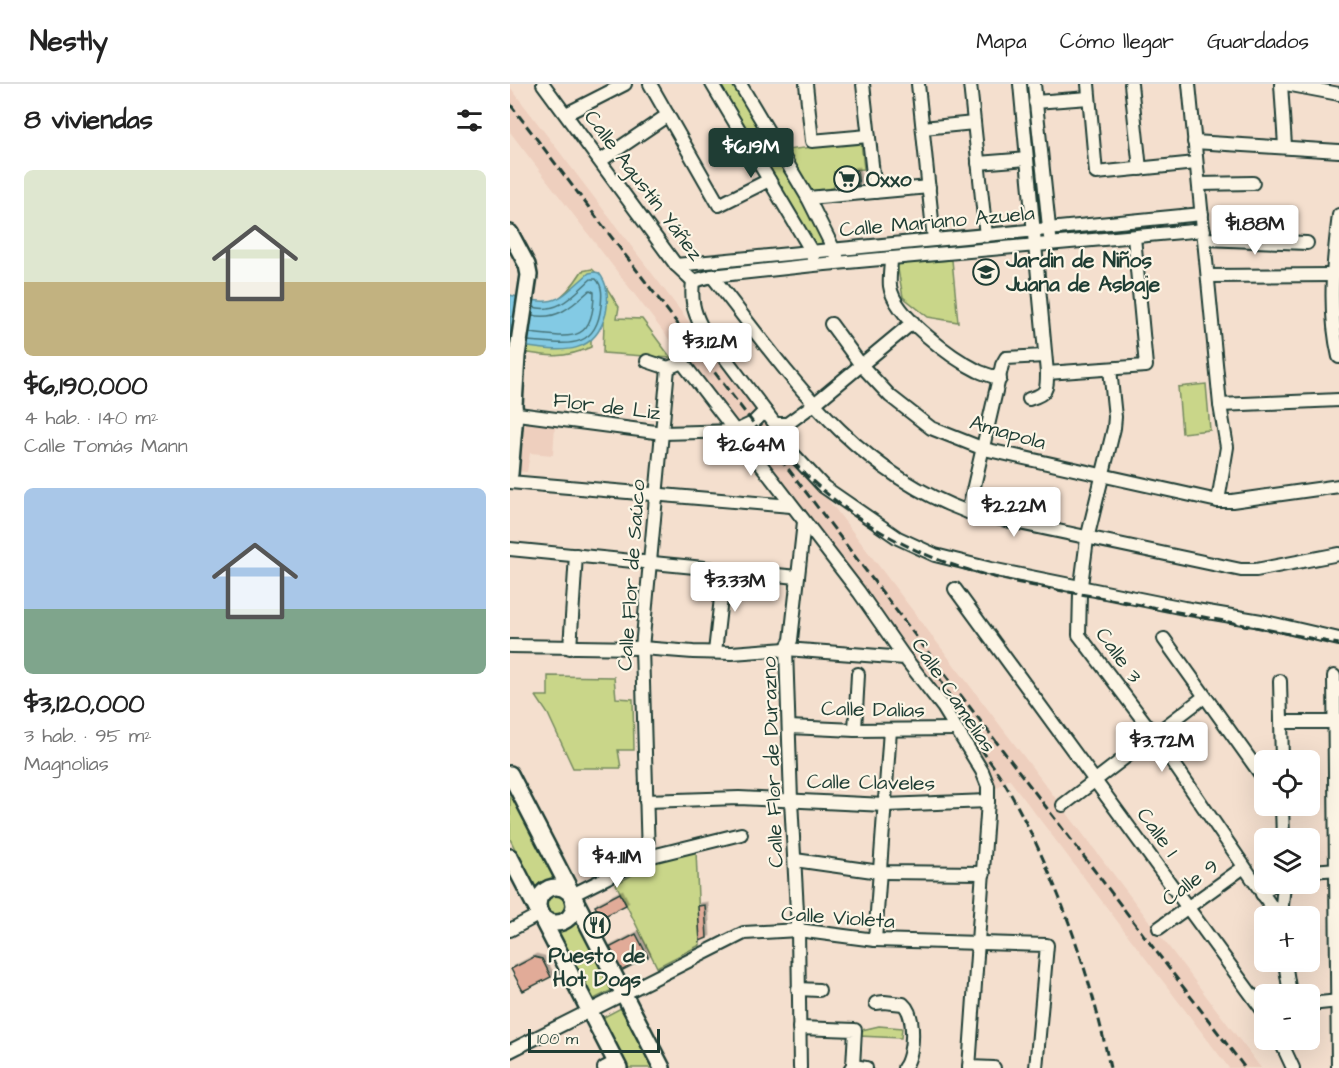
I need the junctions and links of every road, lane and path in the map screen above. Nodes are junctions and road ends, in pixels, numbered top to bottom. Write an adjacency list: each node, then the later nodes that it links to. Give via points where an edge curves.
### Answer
1 (543, 84): 20 (street, Calle Agustín Yáñez)
2 (625, 84): 20 (street)
3 (650, 84): 21 (street)
4 (712, 84): 33 (street)
5 (740, 84): 38 (street)
6 (806, 84): 24 (street, via 812,141)
7 (863, 84): 24 (street)
8 (918, 84): 23 (street)
9 (970, 84): 22 (street)
10 (1020, 84): 28 (street)
11 (1034, 84): 19 (street)
12 (1088, 84): 18 (street)
13 (1131, 84): 32 (street)
14 (1189, 84): 25 (street)
15 (1281, 84): 26 (street)
16 (1286, 84): 17 (street)
17 (1339, 94)
18 (1089, 98): 19 (street); 32 (street, via 1096,173)
19 (1035, 102): 41 (street)
20 (566, 114): 29 (street, Calle Agustín Yáñez)
21 (668, 115): 29 (street); 33 (street, via 719,205)
22 (974, 123): 23 (street); 30 (street)
23 (923, 128): 36 (street)
24 (868, 136): 37 (street)
25 (1194, 142): 26 (street); 31 (street)
26 (1286, 146): 27 (street)
27 (1339, 151)
28 (1027, 159): 30 (street); 42 (street)
29 (600, 161): 55 (street, Calle Agustín Yáñez)
30 (978, 163): 45 (street)
31 (1196, 163): 32 (street); 35 (street)
32 (1140, 169)
33 (769, 180): 53 (street)
34 (1253, 183): 35 (street)
35 (1199, 184): 39 (street)
36 (929, 187): 37 (street); 47 (street)
37 (875, 192): 38 (street)
38 (808, 198): 51 (street)
39 (1202, 214): 41 (street, Calle Mariano Azuela); 44 (street)
40 (1339, 215): 56 (street)
41 (1049, 230): 42 (street, Calle Mariano Azuela); 49 (street)
42 (1034, 231): 45 (street, Calle Mariano Azuela); 50 (street)
43 (510, 233): 75 (main road, via 529,275)
44 (1204, 234): 46 (street, Calle Mariano Azuela); 48 (street, Calle Mariano Azuela); 58 (street)
45 (986, 236): 47 (street, Calle Mariano Azuela)
46 (1134, 237): 49 (street, Calle Mariano Azuela); 67 (street, via 1146,366)
47 (934, 240): 51 (street, Calle Mariano Azuela)
48 (1307, 243)
49 (1050, 244): 50 (street, Calle Mariano Azuela)
50 (1036, 246): 52 (street, Calle Mariano Azuela); 62 (street)
51 (836, 250): 53 (street, Calle Mariano Azuela); 54 (street)
52 (891, 258): 54 (street, Calle Mariano Azuela); 60 (street, via 890,287 895,302)
53 (813, 259): 54 (street, Calle Mariano Azuela); 55 (street, Calle Mariano Azuela); 57 (street, Calle Mariano Azuela)
54 (840, 263)
55 (676, 265): 59 (street, Calle Agustín Yáñez)
56 (1333, 275): 58 (street); 63 (street, via 1332,313)
57 (712, 276): 59 (street, Calle Mariano Azuela); 72 (street)
58 (1208, 276): 73 (street)
59 (693, 281): 74 (street, via 692,304 701,326)
60 (913, 322): 65 (street); 69 (street, via 949,353)
61 (831, 324): 65 (street, Amapola)
62 (1045, 356): 68 (street); 69 (street, via 1006,358)
63 (1339, 357)
64 (647, 361): 66 (street)
65 (861, 366): 72 (street); 79 (street, Amapola, via 890,396 931,428)
66 (668, 368): 77 (street, Calle Camelias, via 682,362); 78 (street, Calle Flor de Saúco)
67 (1110, 369): 68 (street); 81 (street, via 1115,417)
68 (1047, 373): 70 (street, via 1047,388 1042,396)
69 (1000, 379): 79 (street)
70 (1029, 399)
71 (1339, 400): 73 (street)
72 (813, 405): 76 (street, via 788,424); 87 (street, via 894,476 926,495)
73 (1220, 405): 85 (street, via 1227,447)
74 (765, 411): 76 (street); 77 (street, via 753,423)
75 (513, 414): 78 (street, Flor de Liz); 80 (main road)
76 (775, 424): 96 (street, via 782,442 824,487 898,538 935,555)
77 (736, 431): 78 (street, Flor de Liz); 86 (street, Calle Camelias)
78 (663, 433): 84 (street, Calle Flor de Saúco)
79 (984, 449): 81 (street, Amapola); 87 (street)
80 (510, 474)
81 (1102, 474): 85 (street, Amapola); 89 (street)
82 (510, 482): 84 (street)
83 (1339, 486): 85 (street, Amapola)
84 (657, 494): 86 (street); 93 (street, Calle Flor de Saúco)
85 (1218, 501)
86 (791, 506): 88 (street, Calle Camelias)
87 (968, 512): 89 (street)
88 (804, 522): 95 (street, Calle Flor de Durazno); 105 (street, Calle Camelias)
89 (1087, 539): 91 (street, via 1241,570); 96 (street)
90 (510, 549): 92 (street)
91 (1339, 554)
92 (576, 555): 93 (street); 101 (street)
93 (649, 563): 94 (street); 102 (street, Calle Flor de Saúco)
94 (724, 571): 95 (street); 104 (street)
95 (797, 577): 103 (street, Calle Flor de Durazno, via 791,640)
96 (1081, 587): 99 (street); 116 (street, Calle 3, via 1079,635)
97 (955, 589): 120 (street, Calle 1)
98 (1164, 639): 109 (street)
99 (1339, 639)
100 (510, 646): 101 (street)
101 (570, 648): 102 (street)
102 (642, 648): 104 (street); 122 (street, Calle Flor de Saúco)
103 (786, 649): 104 (street); 105 (street); 112 (street, Calle Flor de Durazno)
104 (715, 652)
105 (905, 658): 113 (street, Calle Camelias)
106 (858, 674): 114 (street)
107 (1334, 676): 111 (street)
108 (1280, 681): 110 (street)
109 (1204, 697): 116 (street); 118 (street)
110 (1282, 722): 111 (street); 117 (street)
111 (1337, 722): 131 (street)
112 (789, 727): 114 (street, Calle Dalias); 121 (street, Calle Flor de Durazno)
113 (956, 729): 115 (street, Calle Dalias); 123 (street, Calle Camelias, via 982,771 988,786)
114 (855, 730): 115 (street, Calle Dalias)
115 (890, 730): 124 (street)
116 (1155, 736): 120 (street); 130 (street, Calle 3)
117 (1281, 750)
118 (1254, 764)
119 (510, 774): 137 (main road)
120 (1096, 780): 125 (street); 138 (street, Calle 1)
121 (791, 800): 122 (street, Calle Claveles); 124 (street, Calle Claveles); 128 (street, Calle Flor de Durazno)
122 (646, 801): 127 (street, Calle Flor de Saúco)
123 (987, 801): 124 (street, Calle Claveles); 134 (street, Calle Camelias)
124 (885, 805): 133 (street)
125 (1063, 805)
126 (741, 834): 127 (street)
127 (648, 857): 137 (street)
128 (795, 860): 133 (street); 143 (street, Calle Flor de Durazno)
129 (512, 863): 140 (main road)
130 (1244, 867): 135 (street, Calle 3); 138 (street, Calle 9)
131 (1338, 869): 132 (street); 150 (street)
132 (1320, 870)
133 (880, 872): 134 (street); 144 (street)
134 (984, 873): 145 (street, Calle Camelias)
135 (1254, 882)
136 (1262, 894): 139 (street, Calle 3)
137 (572, 895): 140 (main road, via 559,887 549,888 540,897); 140 (main road, via 573,912 565,920 549,921); 148 (main road)
138 (1189, 906): 141 (street, Calle 9); 149 (street, Calle 1)
139 (1272, 906)
140 (540, 914): 142 (street); 153 (main road)
141 (1159, 928)
142 (510, 930)
143 (798, 930): 144 (street, Calle Violeta); 146 (street, Calle Flor de Durazno); 148 (street, Calle Violeta, via 744,933)
144 (875, 940): 145 (street, Calle Violeta)
145 (979, 941): 159 (street, Calle Camelias); 165 (street, Calle Violeta, via 1047,945)
146 (798, 990): 147 (street); 154 (street, Calle Flor de Durazno)
147 (819, 990)
148 (623, 994): 153 (street, Calle Violeta); 160 (main road)
149 (1254, 998)
150 (1337, 1001): 152 (street); 167 (street)
151 (876, 1003): 163 (street, via 903,1004 908,1008 912,1019 910,1058)
152 (1320, 1003)
153 (590, 1012): 156 (street, Calle Violeta); 157 (main road)
154 (799, 1028): 158 (street, via 855,1030); 161 (street, Calle Flor de Durazno)
155 (1285, 1050): 166 (street)
156 (510, 1052)
157 (613, 1066)
158 (852, 1067): 162 (street)
159 (969, 1067): 164 (street)
160 (662, 1068)
161 (800, 1068)
162 (866, 1068)
163 (904, 1068)
164 (993, 1068)
165 (1036, 1068)
166 (1293, 1068)
167 (1338, 1068)

